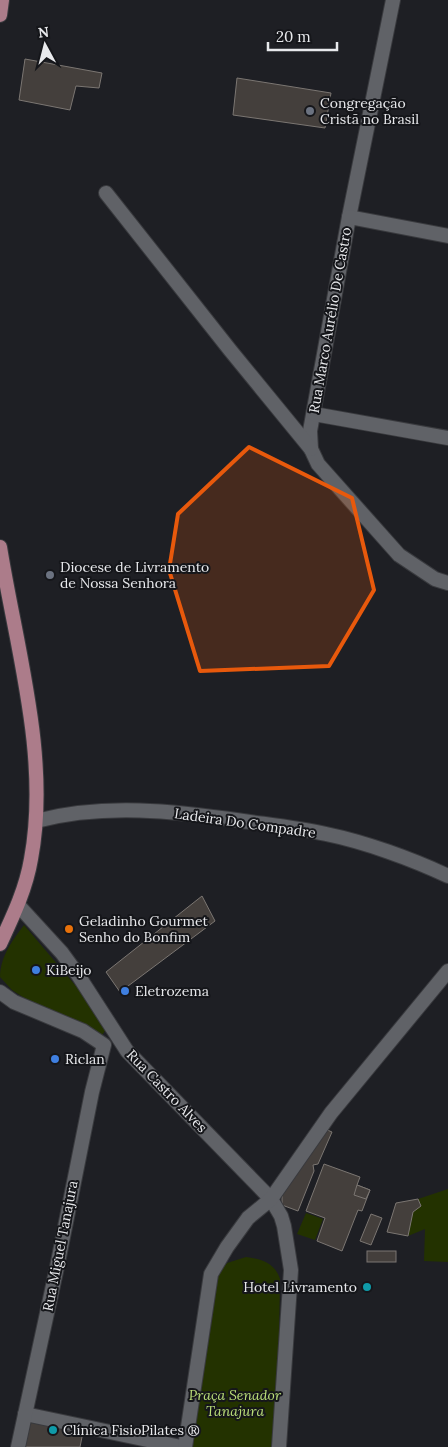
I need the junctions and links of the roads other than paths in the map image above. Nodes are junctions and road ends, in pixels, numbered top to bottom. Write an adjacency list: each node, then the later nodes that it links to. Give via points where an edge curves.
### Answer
1 (2, 0): 3 (main road)
2 (393, 0): 5 (street, Rua Marco Aurélio De Castro)
3 (0, 15)
4 (106, 193): 9 (street)
5 (349, 216): 6 (street); 7 (street, Rua Marco Aurélio De Castro)
6 (448, 236)
7 (314, 414): 8 (street); 9 (street, Rua Marco Aurélio De Castro, via 310,431)
8 (448, 438)
9 (311, 449): 11 (street, via 318,464 399,555 435,579)
10 (0, 547): 12 (main road, via 30,712 38,784)
11 (448, 583)
12 (36, 821): 13 (street, Ladeira Do Compadre, via 115,810 180,812 326,834 366,845); 14 (main road, via 31,859)
13 (448, 876)
14 (18, 904): 15 (main road); 19 (street, Rua Castro Alves, via 62,953)
15 (0, 944)
16 (448, 971): 20 (street, via 331,1113)
17 (0, 992): 18 (street, via 14,1002 76,1028)
18 (104, 1045): 19 (street); 21 (street, Rua Miguel Tanajura)
19 (127, 1051): 20 (street, Rua Castro Alves)
20 (271, 1199): 24 (street, via 248,1218 211,1274); 25 (street, via 284,1226 291,1270)
21 (25, 1414): 22 (street, Rua Miguel Tanajura); 23 (street)
22 (18, 1447)
23 (181, 1447)
24 (185, 1447)
25 (279, 1447)

